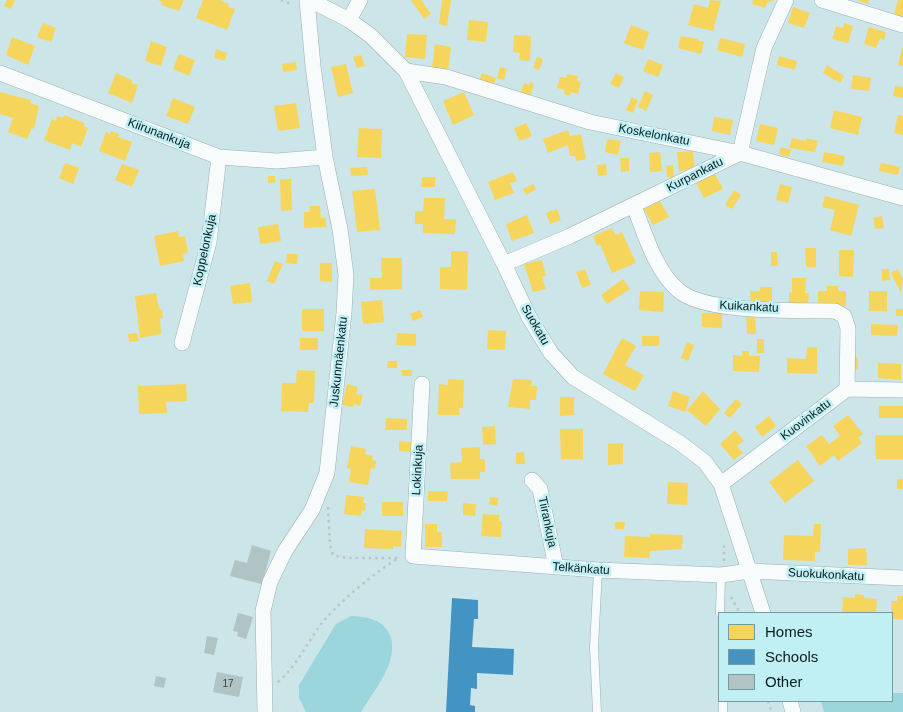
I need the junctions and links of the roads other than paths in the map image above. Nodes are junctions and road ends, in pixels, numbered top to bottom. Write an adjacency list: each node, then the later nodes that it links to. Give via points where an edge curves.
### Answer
1 (360, 0): 5 (street)
2 (786, 0): 9 (street, via 764,48)
3 (822, 0): 6 (street)
4 (305, 2): 5 (street, Suokatu); 11 (street, Juskunmäenkatu)
5 (349, 20): 7 (street, Suokatu, via 371,36)
6 (903, 25)
7 (406, 72): 9 (street, Koskelonkatu, via 446,77 590,122); 14 (street, Suokatu)
8 (0, 73): 10 (street, Kiirunankuja)
9 (740, 153): 12 (street, Koskelonkatu); 13 (street, Kurpankatu)
10 (219, 157): 11 (street, Kiirunankuja, via 277,162); 15 (street, Koppelonkuja, via 209,242)
11 (325, 157): 29 (street, Juskunmäenkatu, via 346,275 327,473 312,510 285,551 270,582 263,611)
12 (903, 198)
13 (634, 206): 14 (street, Kurpankatu); 17 (street, Kuikankatu, via 663,272 678,291 695,300 717,306 835,311 844,316 848,328)
14 (504, 264): 20 (street, Suokatu, via 528,317 551,353 573,377 680,443 705,462)
15 (182, 342)
16 (422, 384): 21 (street, Lokinkuja)
17 (847, 389): 18 (street); 20 (street, Kuovinkatu)
18 (903, 390)
19 (532, 480): 22 (street, Tiirankuja, via 540,490)
20 (720, 484): 24 (street, Suokatu)
21 (406, 557): 22 (street, Telkänkatu)
22 (556, 568): 23 (street, Telkänkatu)
23 (598, 570): 25 (street, Telkänkatu); 30 (lane, via 594,647)
24 (749, 571): 25 (street, Telkänkatu); 26 (street, Suokukonkatu); 28 (street, Suokatu)
25 (722, 575): 27 (lane)
26 (903, 578)
27 (720, 612)
28 (762, 612)
29 (265, 712)
30 (597, 712)

